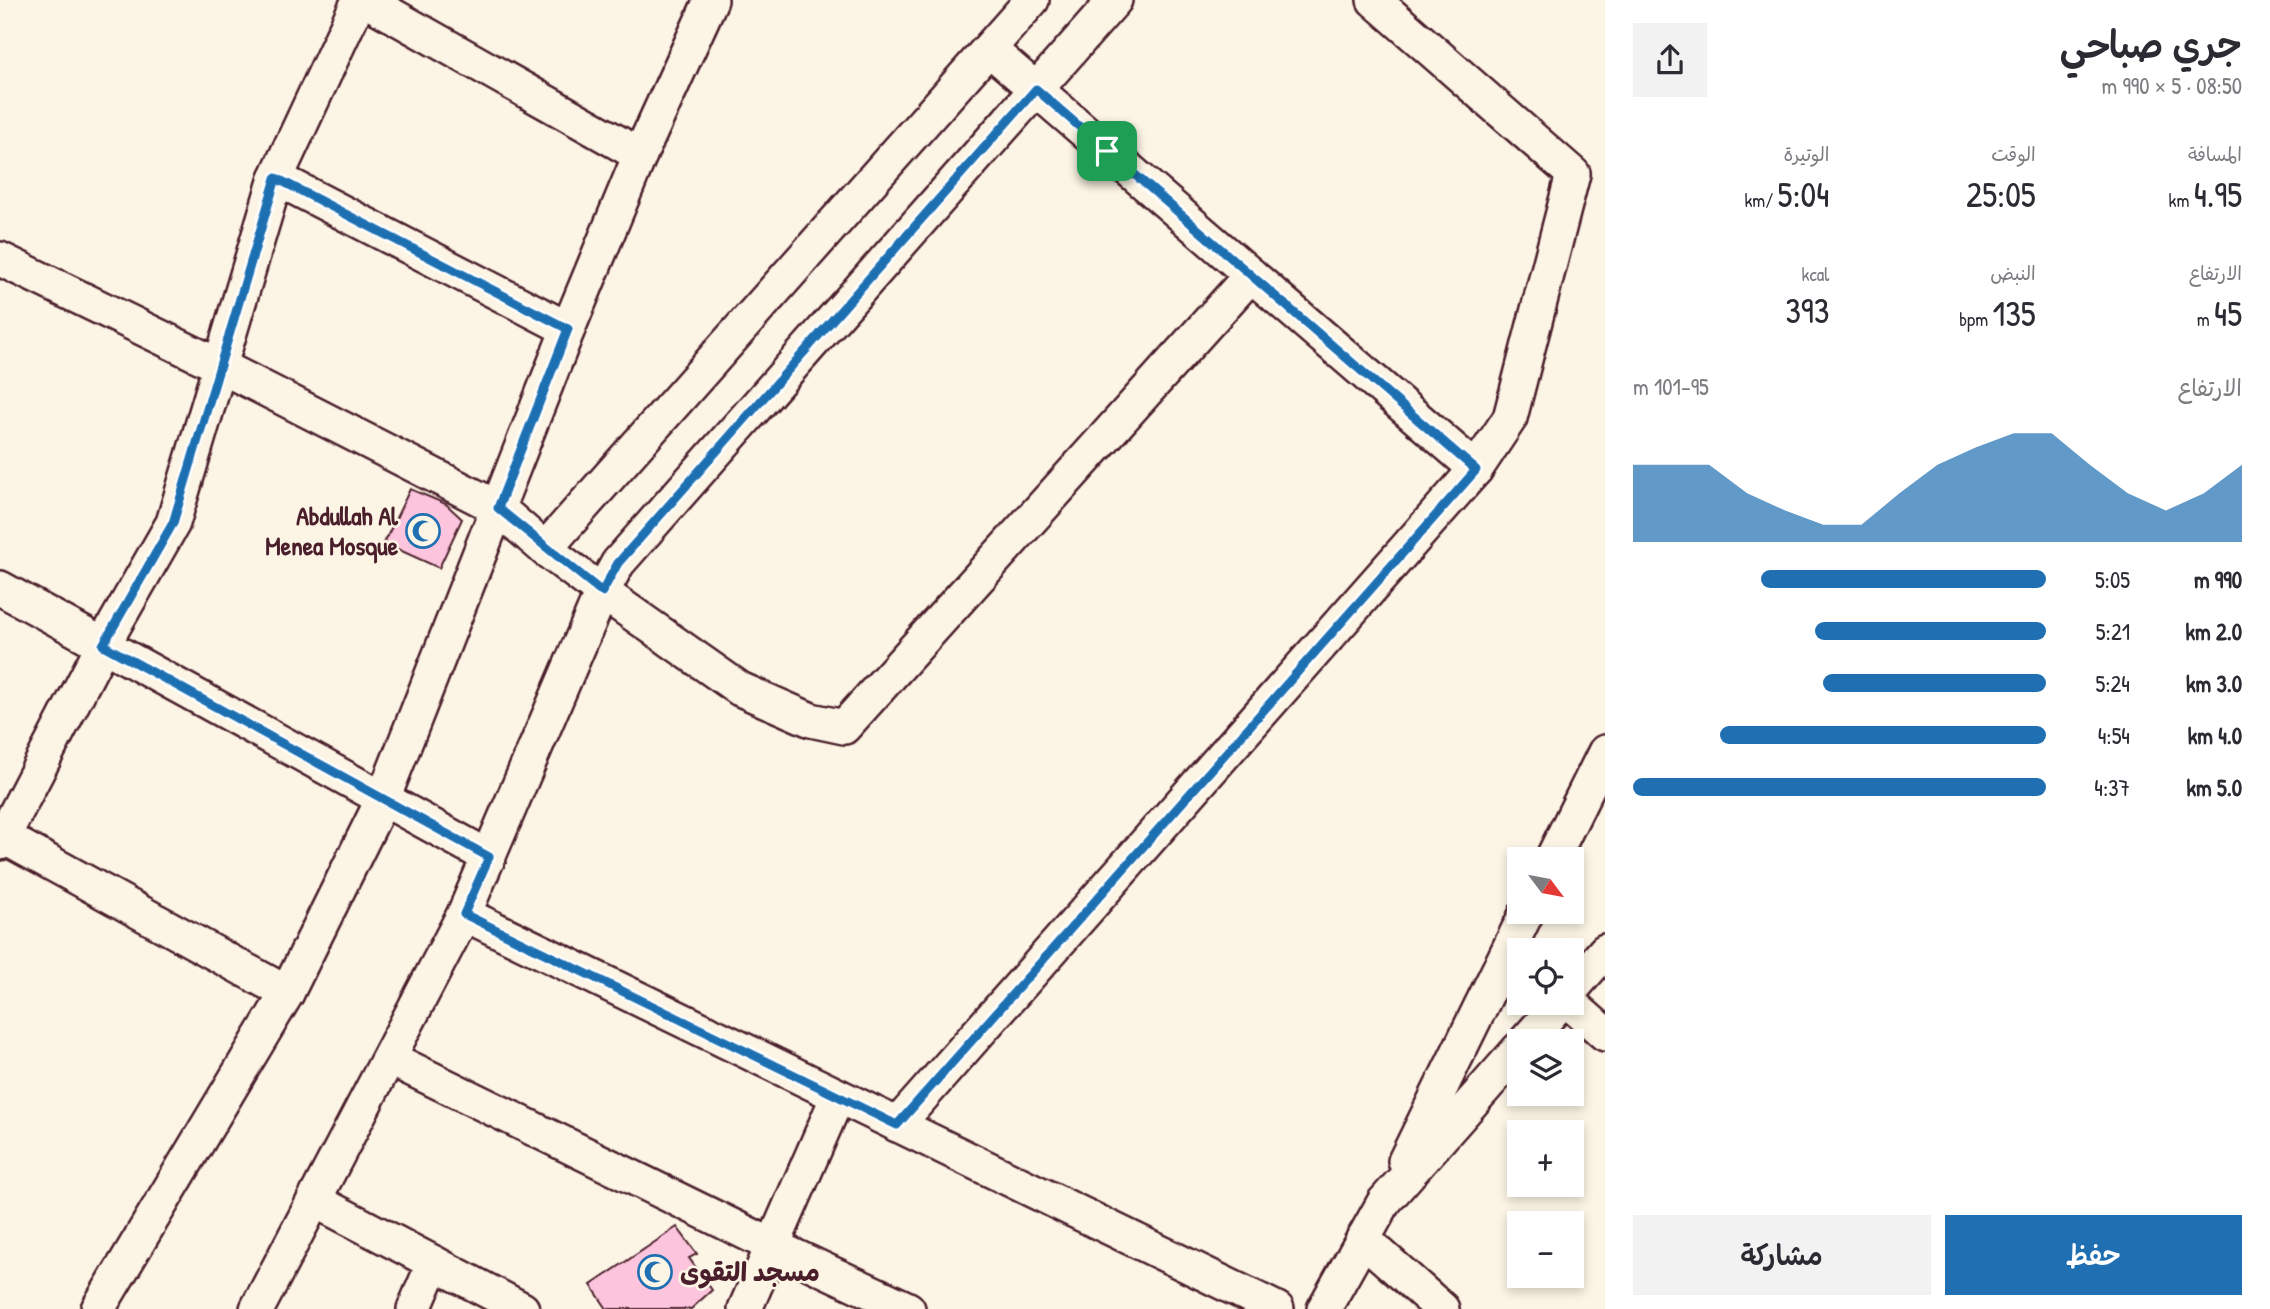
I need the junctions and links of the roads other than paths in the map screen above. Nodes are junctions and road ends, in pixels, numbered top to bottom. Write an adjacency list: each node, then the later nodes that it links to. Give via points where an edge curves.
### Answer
1 (359, 0): 10 (street)
2 (365, 0): 9 (street)
3 (711, 0): 9 (street)
4 (1032, 0): 7 (street)
5 (1115, 0): 8 (street)
6 (1374, 0): 15 (street, via 1573,174 1510,418)
7 (989, 49): 8 (street); 17 (street)
8 (1036, 89): 12 (street); 19 (street, via 618,563)
9 (640, 155): 13 (street)
10 (276, 178): 13 (street); 14 (street)
11 (0, 259): 14 (street)
12 (1251, 275): 15 (street); 19 (street, via 844,727 811,720 740,689)
13 (568, 329): 16 (street)
14 (220, 366): 16 (street); 20 (street, via 173,523)
15 (1476, 470): 38 (street)
16 (498, 508): 17 (street); 22 (street)
17 (545, 549): 19 (street)
18 (0, 589): 20 (street)
19 (602, 592): 25 (street)
20 (103, 645): 22 (street); 23 (street)
21 (1605, 752): 24 (street)
22 (383, 799): 25 (street); 30 (street)
23 (1, 838): 30 (street)
24 (1558, 847)
25 (489, 857): 26 (street)
26 (464, 914): 35 (street); 37 (street)
27 (1521, 924): 40 (street)
28 (1605, 951): 29 (street)
29 (1584, 975)
30 (287, 993): 44 (street)
31 (1549, 1015): 33 (street)
32 (1584, 1015): 34 (street)
33 (1537, 1029)
34 (1605, 1034)
35 (388, 1058): 39 (street); 42 (street)
36 (1507, 1063): 40 (street)
37 (838, 1096): 38 (street); 42 (street)
38 (897, 1125): 50 (street)
39 (314, 1200): 43 (street); 45 (street)
40 (1384, 1202): 41 (street)
41 (1363, 1240): 51 (street); 52 (street)
42 (773, 1246): 48 (street); 49 (street)
43 (433, 1263): 46 (street); 47 (street)
44 (98, 1309)
45 (257, 1309)
46 (414, 1309)
47 (522, 1309)
48 (746, 1309)
49 (908, 1309)
50 (1278, 1309)
51 (1324, 1309)
52 (1442, 1309)

